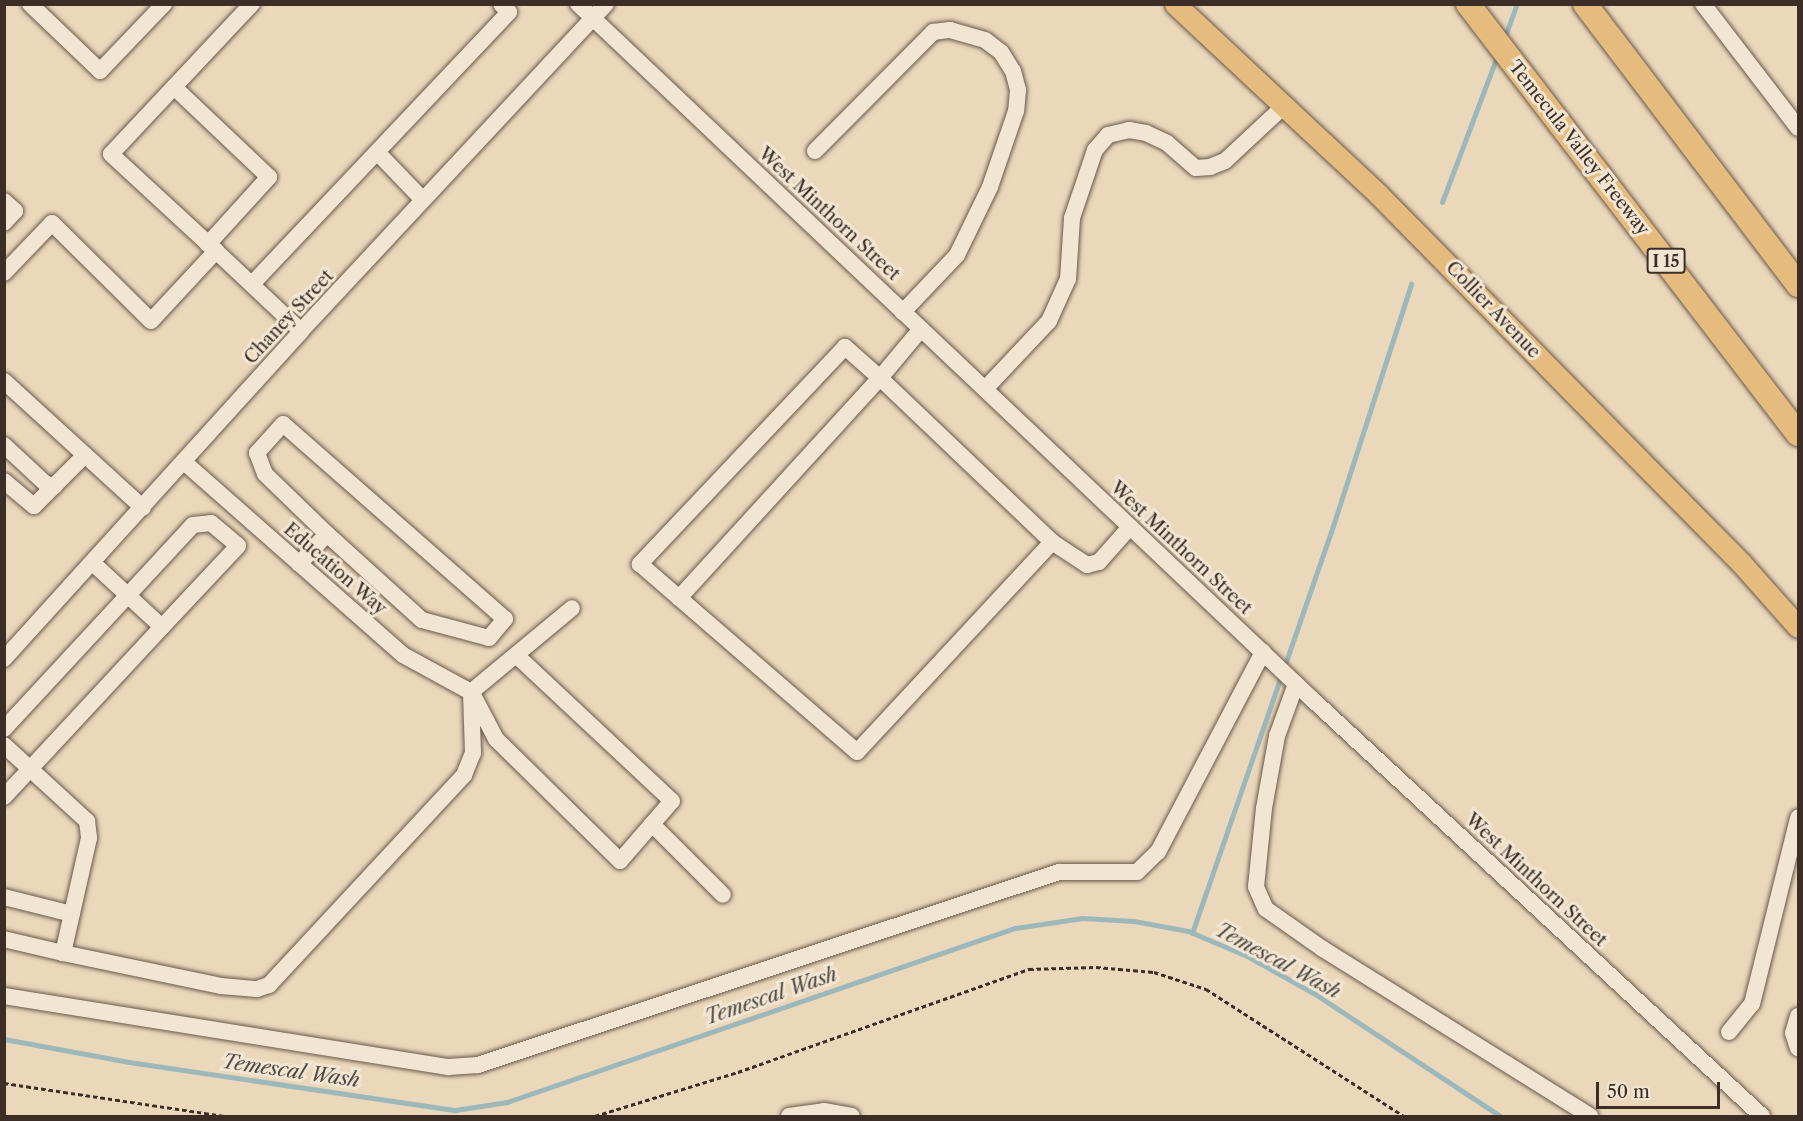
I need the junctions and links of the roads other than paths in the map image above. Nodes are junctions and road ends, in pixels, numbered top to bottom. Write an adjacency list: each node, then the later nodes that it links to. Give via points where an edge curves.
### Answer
1 (30, 4): 2 (street, via 100,71)
2 (164, 4)
3 (252, 4): 12 (street)
4 (501, 4): 15 (street, via 509,12)
5 (578, 4): 11 (street, West Minthorn Street)
6 (606, 4): 11 (street, Chaney Street)
7 (1175, 4): 13 (main road, Collier Avenue)
8 (1585, 4): 23 (highway)
9 (1703, 4): 14 (street)
10 (1471, 9): 30 (highway, Temecula Valley Freeway / I 15)
11 (593, 18): 17 (street, Chaney Street); 24 (street, West Minthorn Street)
12 (174, 87): 20 (street, via 269,177); 20 (street, via 111,154)
13 (1284, 106): 29 (street, via 1225,162 1210,167 1196,168 1167,143 1146,133 1129,130 1108,135 1095,150 1072,218 1068,279 1049,321); 46 (main road, Collier Avenue, via 1489,304)
14 (1798, 128)
15 (377, 152): 17 (street); 22 (street)
16 (816, 152): 24 (street, via 933,32 950,30 985,40 1001,52 1013,71 1018,90 1016,111 990,187 957,255)
17 (423, 200): 26 (street, Chaney Street)
18 (4, 201): 19 (street, via 15,211)
19 (4, 223)
20 (212, 247): 21 (street, via 151,321 52,223); 22 (street)
21 (4, 273)
22 (252, 284): 26 (street)
23 (1798, 285)
24 (903, 312): 25 (street, West Minthorn Street)
25 (921, 329): 27 (street); 29 (street, West Minthorn Street)
26 (301, 331): 33 (street, Chaney Street)
27 (880, 378): 39 (street); 43 (street); 43 (street, via 845,347 640,564)
28 (4, 381): 32 (street)
29 (985, 389): 37 (street, West Minthorn Street)
30 (1798, 434)
31 (4, 446): 35 (street, via 46,484)
32 (85, 455): 35 (street); 36 (street)
33 (184, 462): 36 (street, Chaney Street); 41 (street, Education Way)
34 (4, 481): 35 (street, via 34,506)
35 (55, 486)
36 (143, 508): 40 (street, Chaney Street)
37 (1130, 527): 39 (street, via 1099,562 1087,565); 47 (street, West Minthorn Street)
38 (327, 534): 38 (street, via 422,620 489,638 505,619 283,424 257,453 265,474); 41 (street)
39 (1052, 542): 43 (street, via 856,752)
40 (94, 564): 42 (street); 49 (street, Chaney Street)
41 (299, 564): 51 (street, Education Way, via 403,655)
42 (131, 596): 45 (street); 45 (street, via 193,525 211,523 238,546); 52 (street)
43 (679, 598)
44 (572, 608): 48 (street)
45 (162, 627): 54 (street)
46 (1798, 627)
47 (1257, 646): 50 (street, West Minthorn Street); 63 (street, via 1163,842 1148,865 1137,872 1059,872 478,1065 448,1067)
48 (518, 656): 51 (street); 57 (street, via 672,801)
49 (4, 659)
50 (1296, 684): 69 (street, via 1277,736 1264,808 1256,887 1266,909 1323,949); 70 (street, West Minthorn Street)
51 (471, 692): 57 (street, via 496,739 620,861); 62 (street, via 473,753 464,775 269,985 256,989 222,986)
52 (4, 729)
53 (4, 745): 54 (street)
54 (30, 768): 55 (street); 60 (street, via 87,822 89,838)
55 (4, 797)
56 (1798, 818): 65 (street, via 1752,1004)
57 (652, 824): 58 (street)
58 (723, 895)
59 (4, 897): 60 (street)
60 (72, 914): 62 (street)
61 (4, 939): 62 (street)
62 (63, 952)
63 (4, 996)
64 (1798, 1016): 66 (street, via 1793,1033)
65 (1729, 1032)
66 (1798, 1048)
67 (789, 1116): 68 (street, via 824,1110)
68 (852, 1116)
69 (1590, 1116)
70 (1762, 1116)

